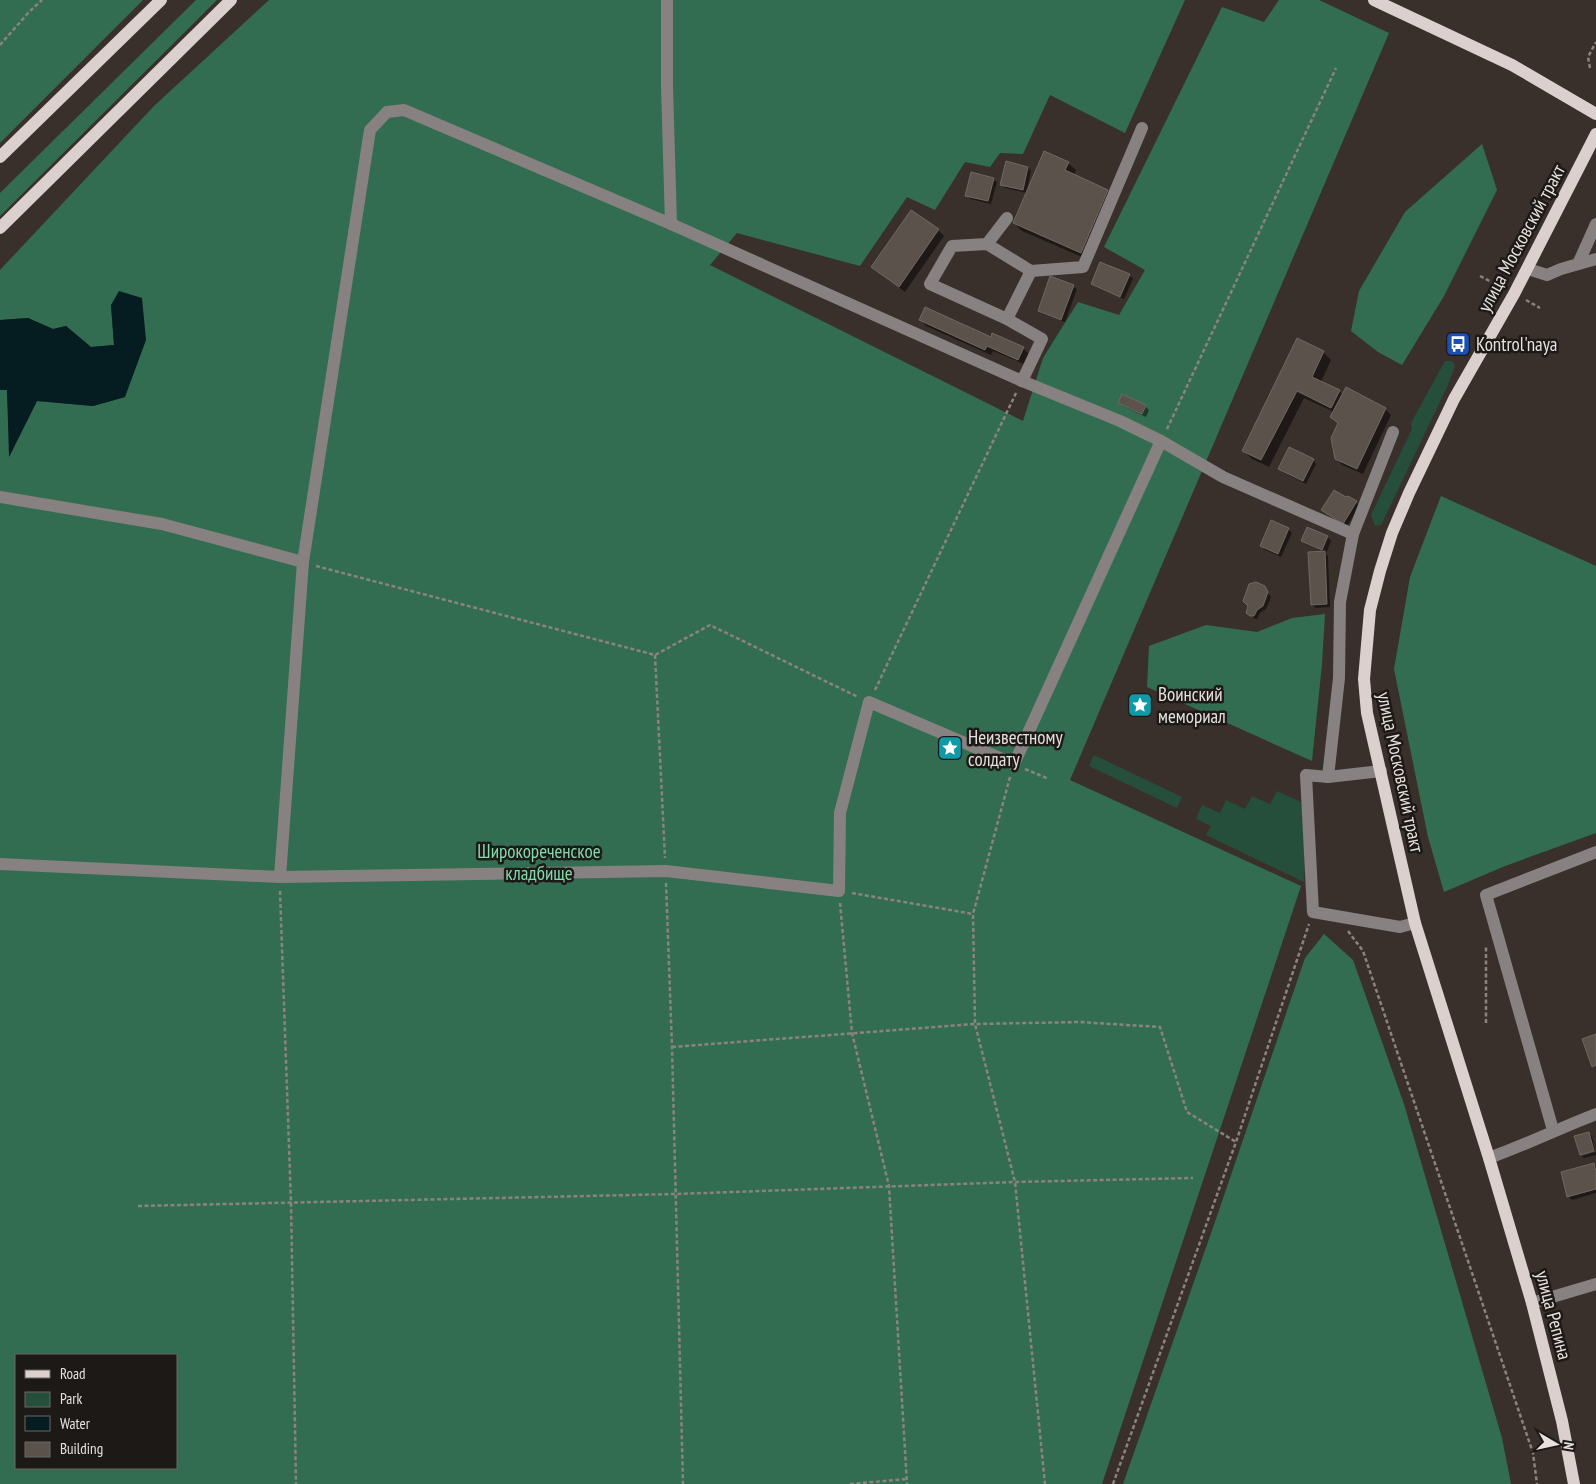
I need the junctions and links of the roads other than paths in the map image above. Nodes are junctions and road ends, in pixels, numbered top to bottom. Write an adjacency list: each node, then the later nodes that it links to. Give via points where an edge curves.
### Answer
1 (161, 0): 8 (main road)
2 (231, 0): 12 (main road)
3 (667, 0): 10 (street)
4 (1374, 0): 5 (main road, via 1512,65)
5 (1596, 114)
6 (1142, 128): 17 (street, via 1083,267)
7 (1596, 134): 16 (main road, улица Московский тракт)
8 (0, 157)
9 (1007, 218): 13 (street)
10 (671, 224): 19 (street); 24 (street, via 404,110 387,112 370,130)
11 (1596, 224): 15 (street)
12 (0, 228)
13 (987, 244): 17 (street); 18 (street, via 952,246 930,284)
14 (1596, 259): 15 (street)
15 (1578, 264): 16 (street, via 1547,275)
16 (1528, 268): 25 (main road, улица Московский тракт, via 1454,399 1408,493 1380,571 1370,610 1364,679 1367,713)
17 (1031, 271): 18 (street)
18 (1007, 319): 19 (street, via 1042,338)
19 (1022, 381): 21 (street)
20 (1393, 432): 23 (street)
21 (1161, 441): 23 (street, via 1223,477); 29 (street, via 1014,764 869,702 840,813 839,891 666,871)
22 (0, 497): 24 (street, via 162,524)
23 (1353, 534): 26 (street, via 1340,602 1339,678)
24 (303, 562): 29 (street)
25 (1380, 771): 26 (street); 30 (main road, улица Московский тракт)
26 (1328, 776): 30 (street, via 1306,775 1313,912 1400,927)
27 (1596, 852): 32 (street, via 1486,895)
28 (0, 864): 29 (street)
29 (280, 878)
30 (1415, 923): 33 (main road, улица Московский тракт)
31 (1596, 1114): 32 (street)
32 (1553, 1130): 33 (street, via 1523,1146)
33 (1489, 1158): 35 (main road, улица Репина)
34 (1596, 1284): 35 (street)
35 (1532, 1303): 36 (main road, улица Репина, via 1562,1421)
36 (1574, 1484)

